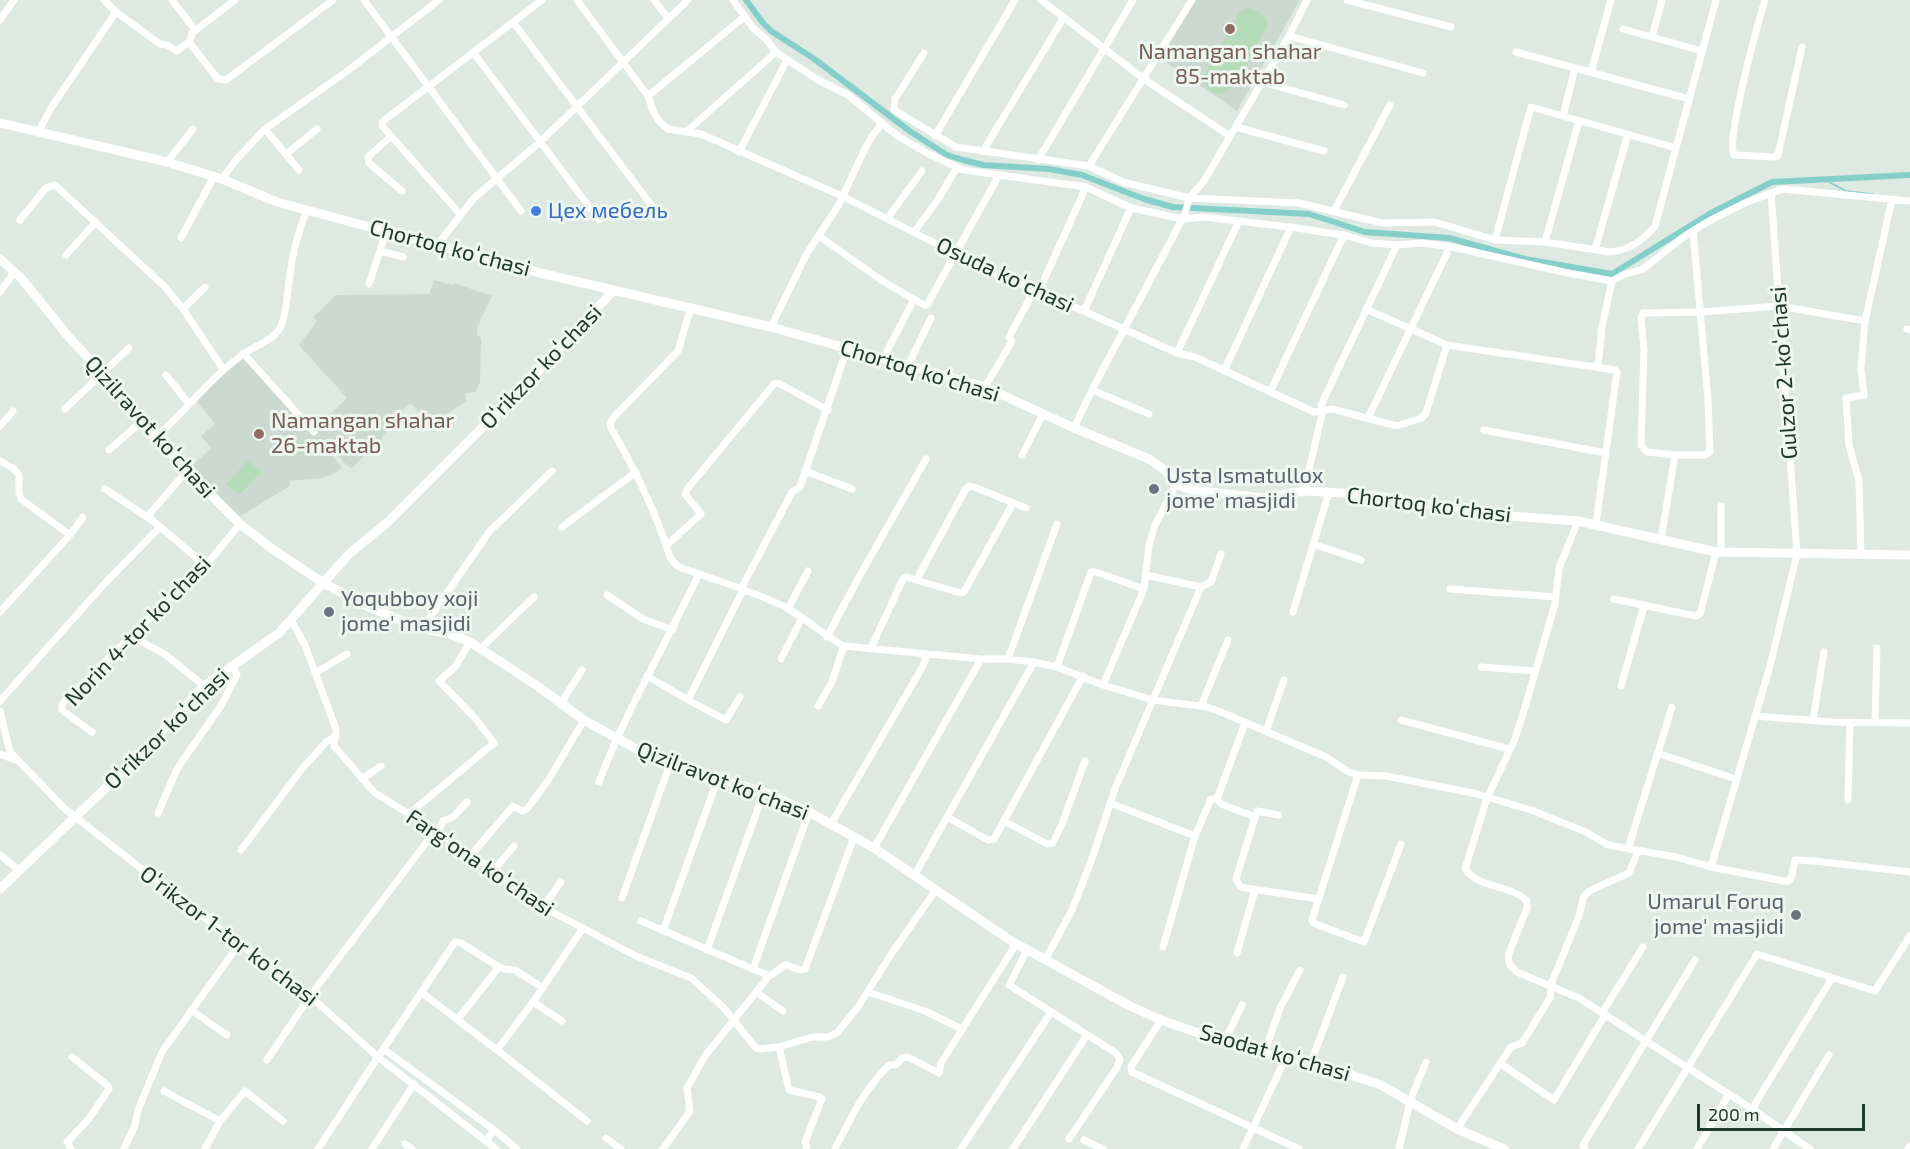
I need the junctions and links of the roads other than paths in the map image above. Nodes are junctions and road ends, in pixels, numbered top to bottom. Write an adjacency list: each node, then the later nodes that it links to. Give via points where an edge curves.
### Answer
1 (14, 0): 27 (street)
2 (104, 0): 23 (street)
3 (171, 0): 31 (street)
4 (235, 0): 31 (street)
5 (333, 0): 35 (street, via 226,80 218,80)
6 (364, 0): 32 (street)
7 (439, 0): 32 (street)
8 (542, 0): 28 (street)
9 (577, 0): 44 (street, Osuda koʻchasi)
10 (654, 0): 26 (street)
11 (688, 0): 26 (street)
12 (733, 0): 24 (street)
13 (1015, 0): 67 (street)
14 (1133, 0): 37 (street)
15 (1192, 0): 48 (street)
16 (1308, 0): 33 (street)
17 (1347, 0): 29 (street)
18 (1611, 0): 46 (street)
19 (1662, 0): 34 (street)
20 (1716, 0): 38 (street)
21 (1765, 0): 36 (street, via 1738,107 1734,155 1778,154)
22 (1046, 1): 25 (street)
23 (116, 12): 35 (street, via 160,44 177,51); 64 (street)
24 (744, 16): 40 (street); 51 (street)
25 (1064, 17): 37 (street); 72 (street)
26 (668, 18): 44 (street)
27 (0, 20)
28 (513, 22): 39 (street); 55 (street)
29 (1451, 27)
30 (1623, 29): 34 (street)
31 (195, 30): 35 (street)
32 (391, 36): 50 (street); 62 (street)
33 (1289, 36): 47 (street); 49 (street)
34 (1652, 37): 38 (street)
35 (189, 42)
36 (1802, 47)
37 (1105, 48): 48 (street); 76 (street)
38 (1702, 51): 52 (street)
39 (472, 52): 50 (street); 70 (street)
40 (776, 52): 43 (street); 65 (street)
41 (1516, 52): 45 (street)
42 (924, 53): 67 (street, via 893,107)
43 (787, 60): 59 (street, via 848,95); 74 (street)
44 (623, 62): 51 (street, Osuda koʻchasi); 55 (street)
45 (1575, 68): 46 (street); 56 (street)
46 (1591, 72): 52 (street)
47 (1424, 73)
48 (1144, 79): 69 (street); 78 (street)
49 (1262, 82): 53 (street); 60 (street)
50 (429, 86): 68 (street, via 382,123); 83 (street)
51 (648, 96): 65 (street, Osuda koʻchasi, via 663,126)
52 (1689, 99): 71 (street)
53 (1344, 105)
54 (1390, 105): 96 (street)
55 (576, 107): 70 (street); 92 (street)
56 (1563, 116): 57 (street); 111 (street, via 1531,107)
57 (1580, 121): 66 (street); 112 (street)
58 (0, 123): 64 (main road, Chortoq koʻchasi)
59 (882, 124): 79 (street); 88 (street)
60 (1236, 127): 69 (street); 73 (street)
61 (193, 129): 77 (street)
62 (265, 129): 75 (street); 84 (street)
63 (317, 129): 75 (street)
64 (39, 131): 77 (main road, Chortoq koʻchasi)
65 (686, 132): 74 (street, Osuda koʻchasi, via 701,134)
66 (1628, 134): 71 (street); 115 (street)
67 (934, 135): 72 (street, via 956,147)
68 (391, 136): 86 (street, via 368,160); 97 (street)
69 (1230, 136): 89 (street)
70 (540, 142): 83 (street); 101 (street)
71 (1677, 148): 115 (street, via 1655,226 1629,249)
72 (982, 151): 76 (street)
73 (1324, 151)
74 (739, 152): 88 (street, Osuda koʻchasi)
75 (286, 154): 80 (street)
76 (1038, 160): 78 (street)
77 (166, 162): 84 (main road, Chortoq koʻchasi)
78 (1089, 166): 89 (street, via 1123,182)
79 (957, 167): 82 (street); 107 (street)
80 (298, 170)
81 (922, 171): 99 (street)
82 (999, 175): 85 (street); 117 (street)
83 (495, 177): 95 (street); 97 (street)
84 (218, 178): 94 (main road, Chortoq koʻchasi); 110 (street)
85 (1086, 188): 93 (street); 127 (street)
86 (402, 191)
87 (1771, 193): 90 (street, via 1782,189); 106 (street, via 1745,202); 130 (street, Gulzor 2-koʻchasi)
88 (842, 196): 99 (street, Osuda koʻchasi); 109 (street)
89 (1188, 200): 96 (street, via 1299,203); 98 (street)
90 (1892, 200): 91 (street); 137 (street)
91 (1910, 201)
92 (652, 206)
93 (1131, 208): 98 (street); 134 (street)
94 (308, 210): 105 (main road, Chortoq koʻchasi); 145 (street, via 294,246 282,325 272,337)
95 (521, 211)
96 (1334, 211): 111 (street, via 1382,223 1435,222)
97 (460, 214): 113 (street)
98 (1184, 216): 102 (street); 139 (street)
99 (887, 219): 107 (street, Osuda koʻchasi)
100 (21, 220): 103 (street, via 46,188 55,185)
101 (599, 220)
102 (1239, 221): 104 (street); 144 (street)
103 (96, 222): 119 (street); 132 (street)
104 (1291, 227): 108 (street); 150 (street)
105 (386, 231): 113 (main road, Chortoq koʻchasi); 116 (street)
106 (1693, 231): 123 (street, via 1643,269); 135 (street)
107 (914, 232): 117 (street, Osuda koʻchasi)
108 (1344, 235): 114 (street); 155 (street)
109 (819, 236): 129 (street); 138 (street)
110 (181, 238)
111 (1495, 240): 112 (street)
112 (1545, 242): 115 (street)
113 (438, 244): 126 (main road, Chortoq koʻchasi)
114 (1397, 245): 123 (street, via 1452,247); 133 (street)
115 (1595, 250)
116 (380, 251): 120 (street); 124 (street)
117 (956, 253): 127 (street, Osuda koʻchasi); 129 (street, via 928,304)
118 (1447, 253): 140 (street)
119 (66, 255)
120 (403, 257)
121 (0, 259): 122 (main road, Qizilravot koʻchasi)
122 (15, 271): 128 (street); 151 (main road, Qizilravot koʻchasi)
123 (1612, 281): 148 (street)
124 (369, 284)
125 (205, 287): 132 (street)
126 (614, 290): 131 (main road, Chortoq koʻchasi); 211 (main road, Oʻrikzor koʻchasi, via 389,521)
127 (1037, 290): 134 (street, Osuda koʻchasi); 153 (street)
128 (0, 292)
129 (914, 299): 146 (street)
130 (1779, 306): 135 (street); 137 (street); 201 (street, Gulzor 2-koʻchasi)
131 (691, 307): 138 (main road, Chortoq koʻchasi); 179 (street, via 678,351 610,423)
132 (183, 309): 149 (street)
133 (1366, 309): 140 (street); 159 (street, via 1321,405)
134 (1084, 311): 139 (street, Osuda koʻchasi)
135 (1701, 312): 173 (street, via 1710,452); 173 (street, via 1646,312 1641,318 1641,445 1647,452)
136 (931, 318): 147 (street)
137 (1865, 321): 203 (street, via 1861,368 1864,395 1846,398 1849,445 1859,481)
138 (771, 327): 143 (main road, Chortoq koʻchasi)
139 (1124, 329): 144 (street, Osuda koʻchasi); 154 (street)
140 (1410, 330): 141 (street); 163 (street)
141 (1447, 345): 148 (street); 163 (street, Osuda koʻchasi, via 1424,417 1397,426)
142 (129, 348): 151 (street)
143 (847, 349): 146 (main road, Chortoq koʻchasi); 158 (street)
144 (1177, 353): 150 (street, Osuda koʻchasi)
145 (243, 354): 149 (street); 168 (street)
146 (883, 359): 147 (main road, Chortoq koʻchasi)
147 (908, 366): 153 (main road, Chortoq koʻchasi)
148 (1598, 366): 171 (street, via 1617,372)
149 (223, 369): 156 (street)
150 (1224, 370): 155 (street, Osuda koʻchasi)
151 (102, 373): 157 (street); 164 (main road, Qizilravot koʻchasi)
152 (166, 375): 156 (street)
153 (985, 387): 161 (main road, Chortoq koʻchasi)
154 (1092, 390): 162 (street); 166 (street)
155 (1270, 392): 159 (street, Osuda koʻchasi, via 1314,412)
156 (188, 403): 169 (street, via 178,418)
157 (65, 409)
158 (828, 410): 178 (street); 199 (street, via 774,384 688,488 685,494 701,514)
159 (1323, 410): 163 (street, Osuda koʻchasi); 183 (street)
160 (13, 411): 165 (street)
161 (1043, 414): 166 (main road, Chortoq koʻchasi); 172 (street)
162 (1149, 414)
163 (1368, 418)
164 (141, 422): 169 (main road, Qizilravot koʻchasi); 170 (street)
165 (0, 426)
166 (1074, 428): 180 (main road, Chortoq koʻchasi, via 1149,459)
167 (1484, 430): 171 (street)
168 (314, 432)
169 (155, 438): 176 (main road, Qizilravot koʻchasi)
170 (110, 450)
171 (1606, 453): 193 (street)
172 (1022, 455)
173 (1675, 455): 197 (street)
174 (926, 459): 229 (street)
175 (0, 461): 196 (street, via 19,475 21,499)
176 (187, 471): 189 (street, via 151,512); 191 (main road, Qizilravot koʻchasi)
177 (552, 471): 226 (street, via 478,546)
178 (805, 471): 182 (street); 213 (street, via 799,489 792,492)
179 (636, 472): 195 (street); 199 (street)
180 (1176, 484): 183 (main road, Chortoq koʻchasi, via 1192,490 1263,498); 209 (street, via 1151,534)
181 (105, 489): 189 (street)
182 (852, 489)
183 (1305, 491): 184 (main road, Chortoq koʻchasi)
184 (1329, 492): 190 (main road, Chortoq koʻchasi, via 1509,516); 198 (street)
185 (1013, 503): 187 (street); 210 (street, via 964,592); 210 (street, via 969,486)
186 (1721, 506): 200 (street)
187 (1026, 508)
188 (83, 517): 196 (street)
189 (153, 521): 194 (street)
190 (1578, 521): 193 (main road, Chortoq koʻchasi); 218 (street, via 1559,568)
191 (240, 524): 206 (street, Norin 4-tor koʻchasi); 211 (main road, Qizilravot koʻchasi)
192 (1057, 524): 241 (street)
193 (1596, 524): 197 (main road, Chortoq koʻchasi)
194 (160, 526): 206 (street); 258 (street)
195 (562, 527)
196 (70, 535): 222 (street)
197 (1661, 539): 200 (main road, Chortoq koʻchasi)
198 (1313, 544): 205 (street); 223 (street)
199 (666, 546): 208 (street, via 674,564)
200 (1719, 552): 201 (main road, Chortoq koʻchasi); 220 (street, via 1700,615)
201 (1797, 554): 203 (main road, Chortoq koʻchasi); 264 (street, Gulzor 2-koʻchasi)
202 (1221, 555): 212 (street, via 1211,582)
203 (1862, 555): 204 (main road, Chortoq koʻchasi)
204 (1910, 555)
205 (1361, 560)
206 (204, 564): 228 (street, Norin 4-tor koʻchasi)
207 (808, 571): 221 (street)
208 (699, 574): 213 (street); 227 (street)
209 (1146, 574): 212 (street); 214 (street)
210 (915, 580): 233 (street, via 903,579)
211 (322, 582): 225 (main road, Oʻrikzor koʻchasi); 226 (main road, Qizilravot koʻchasi, via 364,605)
212 (1201, 587): 257 (street)
213 (742, 589): 221 (street); 256 (street)
214 (1144, 589): 244 (street, via 1091,572); 252 (street)
215 (1449, 589): 218 (street)
216 (607, 595): 227 (street, via 643,619)
217 (534, 597): 235 (street)
218 (1556, 597): 247 (street)
219 (1614, 598): 220 (street)
220 (1644, 606): 254 (street)
221 (788, 609): 224 (street)
222 (0, 612)
223 (1293, 612)
224 (802, 618): 229 (street); 239 (street)
225 (291, 620): 243 (main road, Oʻrikzor koʻchasi, via 263,646); 248 (street, Fargʻona koʻchasi)
226 (425, 629): 231 (main road, Qizilravot koʻchasi)
227 (673, 630): 249 (street)
228 (131, 636): 253 (street, via 166,655); 273 (street, Norin 4-tor koʻchasi, via 61,707)
229 (827, 637): 232 (street)
230 (1228, 640): 261 (street)
231 (470, 642): 235 (main road, Qizilravot koʻchasi); 296 (street, via 454,667 439,681 494,743)
232 (844, 646): 233 (street); 260 (street, via 831,684)
233 (871, 648): 238 (street)
234 (1877, 648): 269 (street)
235 (480, 649): 259 (main road, Qizilravot koʻchasi)
236 (1824, 652): 267 (street)
237 (347, 654): 248 (street)
238 (927, 654): 240 (street); 302 (street)
239 (781, 659)
240 (981, 659): 241 (street); 308 (street)
241 (1008, 659): 242 (street)
242 (1034, 662): 244 (street); 298 (street)
243 (232, 665): 253 (main road, Oʻrikzor koʻchasi); 295 (street, via 236,678 177,769)
244 (1057, 667): 250 (street)
245 (1481, 667): 247 (street)
246 (582, 670): 259 (street)
247 (1534, 671): 276 (street, via 1521,722)
248 (315, 673): 274 (street, Fargʻona koʻchasi)
249 (647, 676): 256 (street); 275 (street)
250 (1083, 676): 252 (street); 301 (street)
251 (1284, 680): 272 (street)
252 (1103, 685): 257 (street)
253 (204, 686): 300 (main road, Oʻrikzor koʻchasi)
254 (1621, 686)
255 (740, 697): 256 (street, via 726,720)
256 (688, 700)
257 (1153, 700): 261 (street); 293 (street)
258 (0, 701)
259 (561, 704): 265 (main road, Qizilravot koʻchasi)
260 (818, 706)
261 (1201, 706): 270 (street)
262 (1672, 707): 277 (street)
263 (0, 711): 279 (street)
264 (1755, 716): 267 (street); 286 (street, Gulzor 2-koʻchasi)
265 (584, 720): 275 (main road, Qizilravot koʻchasi); 313 (street, via 527,809 522,811 513,806)
266 (1401, 720): 276 (street)
267 (1813, 720): 268 (street)
268 (1850, 722): 269 (street); 291 (street)
269 (1875, 722): 271 (street)
270 (1245, 723): 272 (street); 290 (street)
271 (1910, 723)
272 (1266, 731): 283 (street)
273 (92, 732)
274 (336, 736): 285 (street, Fargʻona koʻchasi, via 334,746); 310 (street, via 301,770)
275 (616, 738): 281 (main road, Qizilravot koʻchasi); 287 (street)
276 (1509, 748): 289 (street)
277 (1658, 753): 286 (street); 309 (street)
278 (0, 754): 279 (street)
279 (15, 760): 300 (street, Oʻrikzor 1-tor koʻchasi)
280 (1085, 761): 301 (street, via 1053,843 1047,844)
281 (670, 764): 284 (main road, Qizilravot koʻchasi); 323 (street)
282 (381, 766): 285 (street)
283 (1358, 775): 289 (street, via 1386,776); 324 (street)
284 (718, 778): 288 (main road, Qizilravot koʻchasi); 328 (street)
285 (362, 779): 296 (street, Fargʻona koʻchasi, via 381,798)
286 (1736, 779): 314 (street, Gulzor 2-koʻchasi)
287 (599, 782)
288 (764, 792): 294 (main road, Qizilravot koʻchasi); 334 (street)
289 (1487, 798): 309 (street, via 1530,810 1608,845); 345 (street, via 1465,869 1473,878 1527,901 1507,961 1517,972)
290 (1217, 799): 299 (street); 304 (street, via 1211,799)
291 (1848, 800)
292 (467, 802): 303 (street)
293 (1110, 802): 304 (street); 337 (street, via 1072,910)
294 (809, 812): 302 (main road, Qizilravot koʻchasi); 340 (street)
295 (158, 813)
296 (409, 814): 303 (street, Fargʻona koʻchasi)
297 (1278, 816): 299 (street, via 1258,810)
298 (947, 817): 301 (street, via 990,841); 318 (street)
299 (1255, 817): 321 (street, via 1236,879 1240,886)
300 (77, 818): 316 (main road, Oʻrikzor koʻchasi); 330 (street, Oʻrikzor 1-tor koʻchasi)
301 (1004, 821)
302 (831, 824): 305 (main road, Qizilravot koʻchasi)
303 (436, 831): 313 (street, Fargʻona koʻchasi); 350 (street)
304 (1195, 836): 333 (street)
305 (854, 837): 308 (main road, Qizilravot koʻchasi); 342 (street, via 807,965 800,970 786,965)
306 (1401, 844): 324 (street, via 1364,942 1313,923)
307 (514, 846): 315 (street)
308 (874, 848): 318 (main road, Qizilravot koʻchasi)
309 (1628, 849): 311 (street)
310 (241, 850)
311 (1638, 850): 314 (street); 345 (street, via 1629,873 1584,896)
312 (0, 855): 316 (street)
313 (470, 856): 315 (street, Fargʻona koʻchasi)
314 (1711, 867): 317 (street, via 1785,881 1790,881 1795,860)
315 (493, 871): 325 (street, Fargʻona koʻchasi)
316 (20, 872): 320 (main road, Oʻrikzor koʻchasi)
317 (1910, 872)
318 (914, 876): 322 (main road, Qizilravot koʻchasi)
319 (561, 882): 325 (street)
320 (0, 890)
321 (1255, 890): 324 (street); 336 (street)
322 (935, 891): 331 (main road, Qizilravot koʻchasi); 348 (street)
323 (622, 898)
324 (1319, 899)
325 (542, 908): 327 (street, Fargʻona koʻchasi)
326 (641, 921): 328 (street)
327 (583, 928): 346 (street); 358 (street, Fargʻona koʻchasi, via 636,956 691,978)
328 (663, 931): 334 (street)
329 (1910, 936): 344 (street, via 1875,991)
330 (239, 944): 350 (street, Oʻrikzor 1-tor koʻchasi); 353 (street)
331 (1016, 944): 335 (main road, Qizilravot koʻchasi); 361 (street)
332 (1642, 946): 356 (street)
333 (1163, 947)
334 (707, 950): 340 (street)
335 (1027, 950): 337 (main road, Qizilravot koʻchasi); 355 (street, via 1009,986)
336 (1237, 953)
337 (1045, 960): 359 (main road, Saodat koʻchasi)
338 (1695, 960): 365 (street)
339 (500, 967): 346 (street, via 515,970); 347 (street, via 455,942); 357 (street)
340 (753, 969): 342 (street)
341 (1300, 970): 369 (street, via 1280,1008)
342 (769, 976): 349 (street)
343 (1343, 977): 375 (street)
344 (1832, 978): 378 (street, via 1757,954); 383 (street)
345 (1552, 986): 356 (street); 377 (street, via 1550,998 1534,1026 1522,1043 1511,1047)
346 (543, 988): 351 (street)
347 (421, 992): 357 (street); 367 (street)
348 (867, 992): 361 (street, via 925,1011); 366 (street, via 835,1034)
349 (756, 993): 354 (street); 358 (street)
350 (310, 996): 372 (street, Oʻrikzor 1-tor koʻchasi); 374 (street)
351 (534, 1002): 360 (street); 368 (street)
352 (1242, 1005): 364 (street)
353 (191, 1010): 362 (street); 396 (street, via 162,1052)
354 (783, 1011)
355 (1051, 1012): 363 (street); 406 (street)
356 (1603, 1014): 365 (street); 377 (street, via 1554,1100)
357 (458, 1019): 368 (street)
358 (735, 1020): 366 (street, Fargʻona koʻchasi, via 756,1048); 403 (street, via 705,1056 687,1088 690,1111)
359 (1161, 1020): 364 (main road, Saodat koʻchasi); 387 (street, via 1131,1067 1132,1072)
360 (562, 1021)
361 (962, 1029): 405 (street, via 939,1073 908,1057 887,1066 869,1088)
362 (227, 1035)
363 (1087, 1035): 392 (street, via 1116,1053 1119,1062); 407 (street)
364 (1225, 1041): 369 (main road, Saodat koʻchasi)
365 (1646, 1042): 378 (street); 413 (street, via 1583,1145)
366 (779, 1047): 404 (street, via 789,1090 822,1099 805,1142)
367 (385, 1050): 372 (street); 389 (street)
368 (497, 1050): 386 (street)
369 (1264, 1054): 373 (main road, Saodat koʻchasi)
370 (1829, 1054): 390 (street)
371 (72, 1057): 395 (street, via 109,1089 68,1142)
372 (378, 1057): 379 (street, Oʻrikzor 1-tor koʻchasi); 398 (street)
373 (1286, 1057): 375 (main road, Saodat koʻchasi); 387 (street)
374 (267, 1060)
375 (1311, 1062): 382 (main road, Saodat koʻchasi, via 1381,1084)
376 (1426, 1062): 382 (street)
377 (1501, 1064): 388 (street)
378 (1688, 1068): 381 (street); 414 (street)
379 (414, 1084): 394 (street, Oʻrikzor 1-tor koʻchasi); 399 (street)
380 (164, 1091): 384 (street)
381 (1729, 1094): 383 (street); 415 (street)
382 (1410, 1101): 388 (main road, Saodat koʻchasi); 411 (street)
383 (1752, 1108): 390 (street)
384 (220, 1121): 385 (street, via 246,1091); 397 (street)
385 (283, 1121)
386 (587, 1121)
387 (1254, 1127): 409 (street); 410 (street)
388 (1456, 1129): 412 (main road, Saodat koʻchasi)
389 (494, 1130): 394 (street); 401 (street)
390 (1784, 1130): 416 (street); 417 (street)
391 (606, 1138): 402 (street)
392 (1069, 1139)
393 (1084, 1140): 408 (street)
394 (486, 1141): 400 (street, Oʻrikzor 1-tor koʻchasi)
395 (71, 1149)
396 (124, 1149)
397 (205, 1149)
398 (318, 1149)
399 (372, 1149)
400 (496, 1149)
401 (517, 1149)
402 (621, 1149)
403 (663, 1149)
404 (807, 1149)
405 (835, 1149)
406 (961, 1149)
407 (1012, 1149)
408 (1103, 1149)
409 (1243, 1149)
410 (1299, 1149)
411 (1399, 1149)
412 (1504, 1149)
413 (1585, 1149)
414 (1638, 1149)
415 (1697, 1149)
416 (1773, 1149)
417 (1810, 1149)

